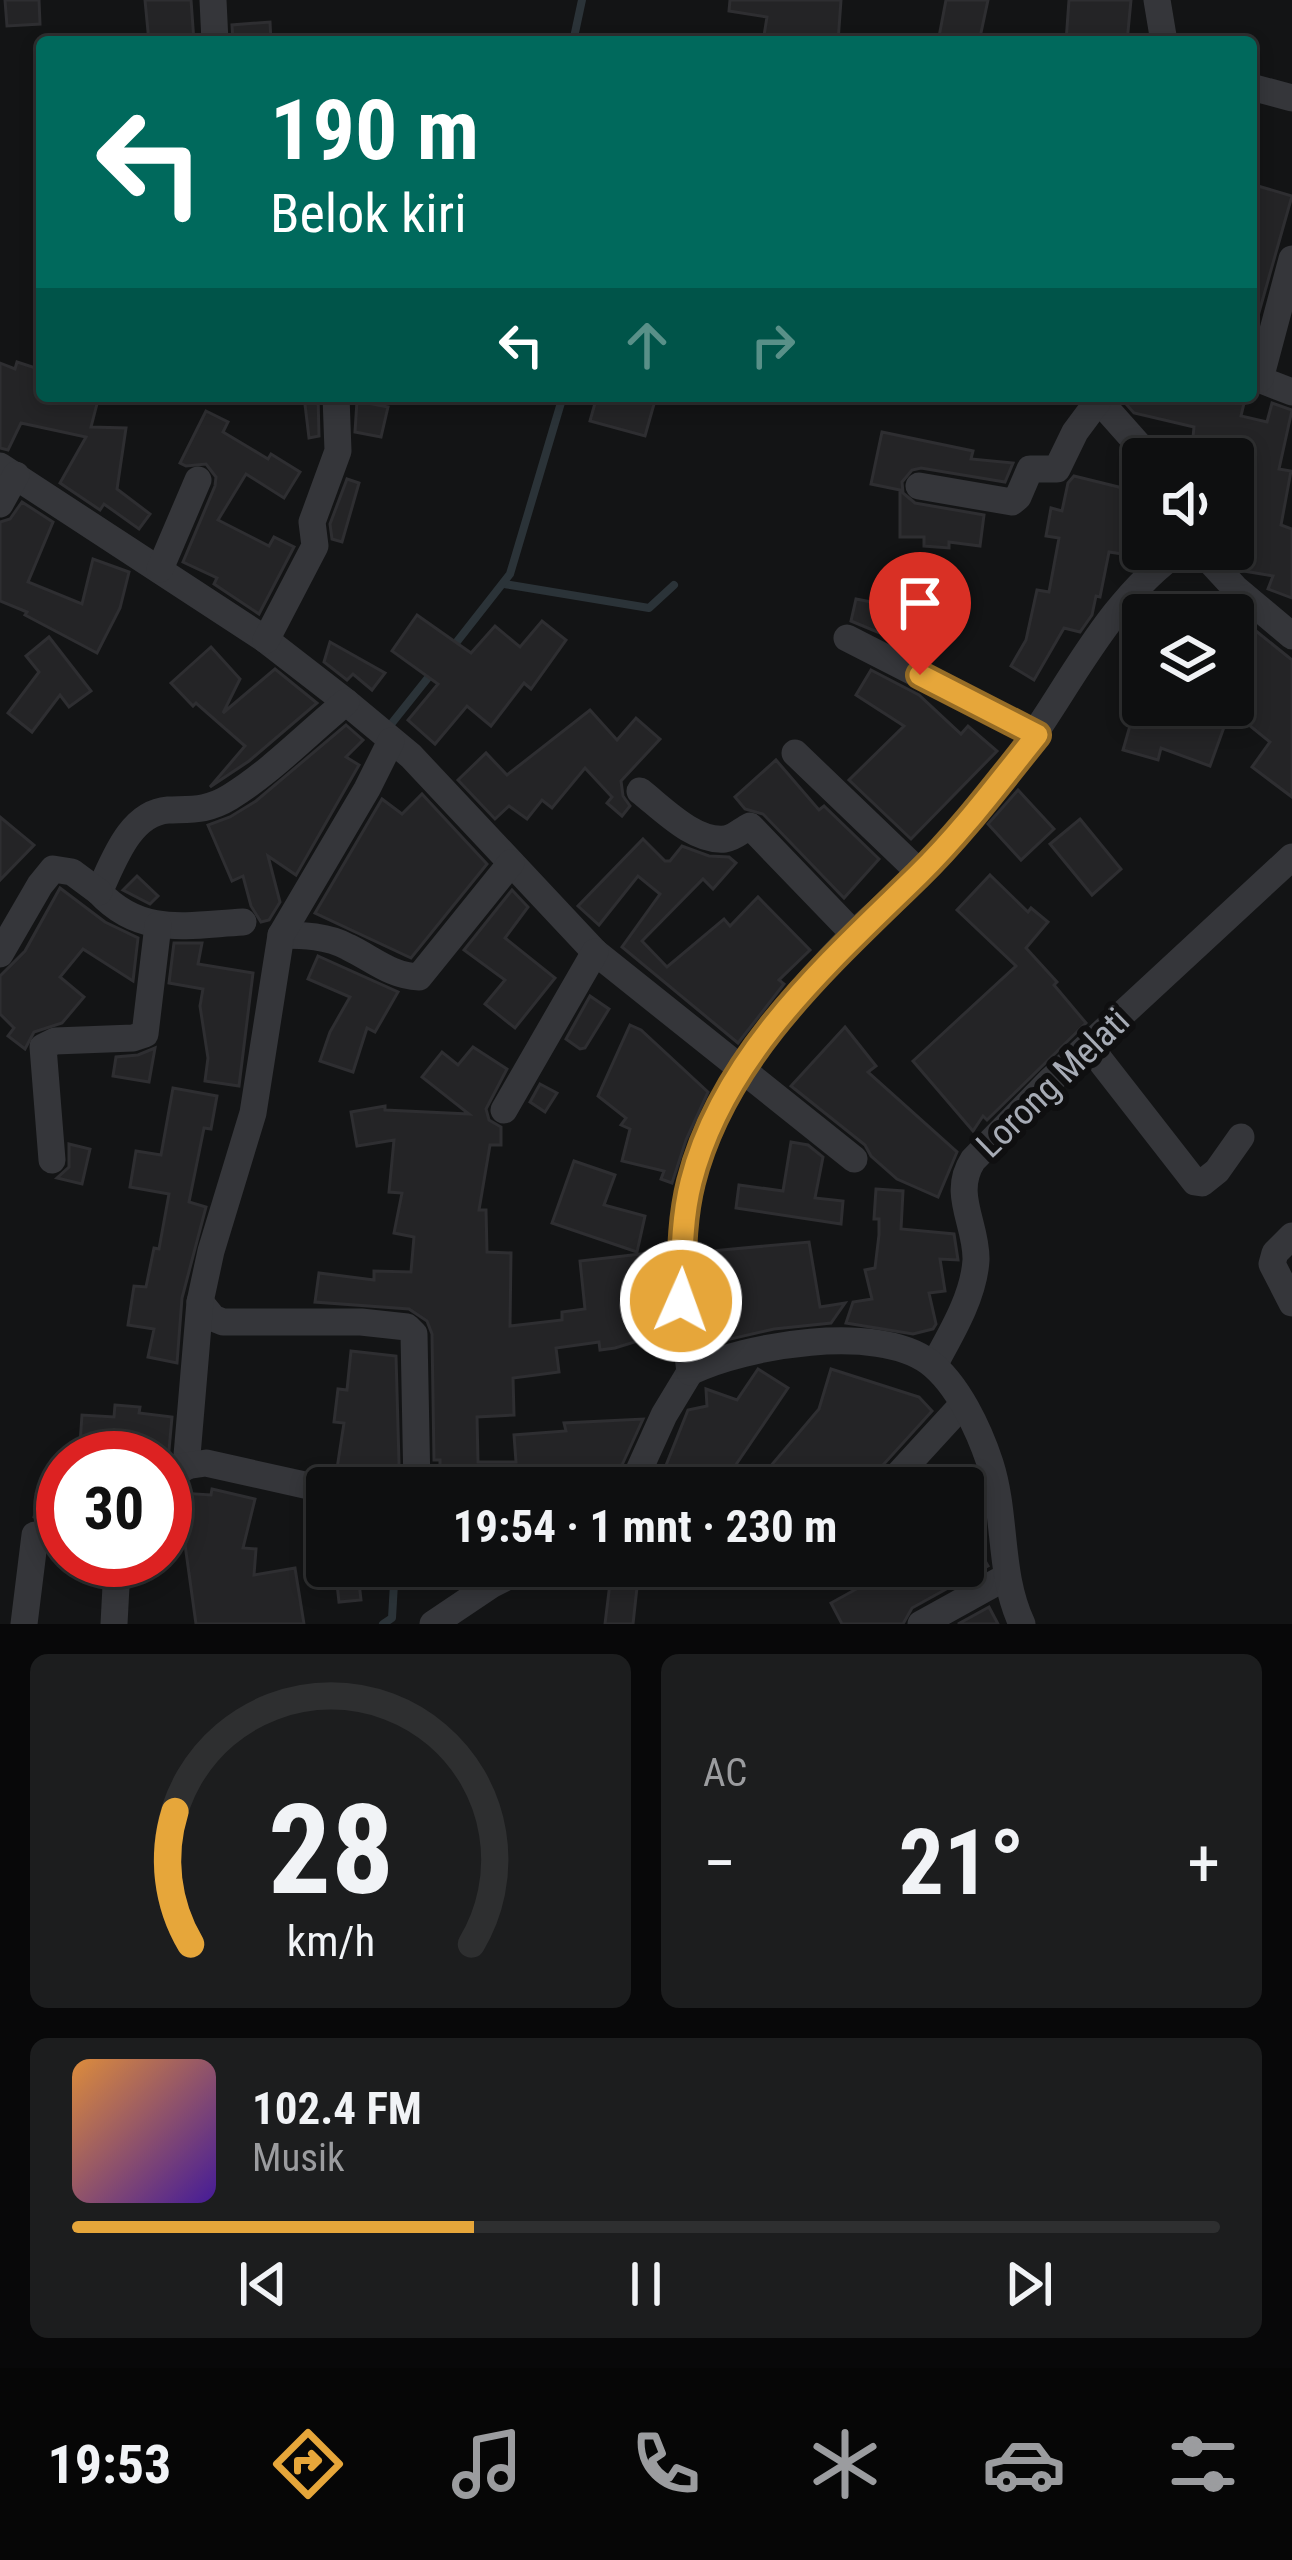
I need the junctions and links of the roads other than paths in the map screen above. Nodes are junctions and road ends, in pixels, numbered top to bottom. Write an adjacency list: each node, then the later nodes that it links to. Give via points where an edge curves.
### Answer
1 (213, 0): 3 (street)
2 (1157, 0): 4 (street)
3 (214, 36)
4 (1162, 36)
5 (1257, 89): 6 (street)
6 (1292, 98)
7 (1292, 259): 8 (street)
8 (1287, 296): 9 (street)
9 (1257, 373)
10 (1257, 379): 11 (street)
11 (1292, 392)
12 (336, 402): 25 (street, via 338,451 312,522 315,546)
13 (1095, 402): 18 (street, via 1057,469 1030,469 1012,502)
14 (1100, 402): 15 (street)
15 (1132, 438)
16 (8, 470): 19 (street); 20 (street)
17 (198, 480): 20 (street)
18 (919, 486)
19 (0, 504)
20 (160, 568): 25 (street)
21 (1154, 570): 27 (street, via 1126,598)
22 (1218, 570): 23 (street)
23 (1292, 636)
24 (847, 638): 27 (street)
25 (266, 640): 26 (street)
26 (346, 702): 28 (street); 34 (street, via 227,799 192,812 163,810 139,824)
27 (1037, 735): 33 (street)
28 (399, 747): 32 (street); 38 (street, via 374,777)
29 (795, 753): 33 (street)
30 (640, 791): 37 (street, via 713,838 731,839 750,826)
31 (1292, 857): 41 (street, Lorong Melati)
32 (511, 863): 38 (street, via 419,977 388,971 346,945); 39 (street)
33 (920, 873): 37 (street)
34 (99, 892): 36 (street, via 124,916); 40 (street, via 53,869)
35 (243, 922): 36 (street)
36 (158, 925): 46 (street, via 145,1034 44,1047)
37 (854, 934): 42 (street)
38 (290, 935): 49 (street, via 253,1113 211,1251)
39 (595, 952): 42 (street); 43 (street)
40 (0, 954)
41 (1089, 1046): 44 (street, via 1195,1182 1217,1171); 50 (street, Lorong Melati, via 965,1173 976,1264)
42 (741, 1070): 45 (street); 51 (street, via 699,1155 685,1214 681,1301)
43 (504, 1110)
44 (1241, 1137)
45 (854, 1159)
46 (52, 1160)
47 (1292, 1236): 48 (street, via 1272,1264)
48 (1292, 1303)
49 (205, 1308): 53 (street); 55 (street, via 407,1327 414,1334)
50 (934, 1366): 51 (street, via 889,1345 840,1340); 52 (street)
51 (690, 1372): 56 (street)
52 (963, 1404): 57 (street); 60 (street, via 991,1466)
53 (191, 1431)
54 (192, 1467): 58 (street)
55 (417, 1467)
56 (640, 1467)
57 (905, 1467)
58 (306, 1486)
59 (35, 1535): 63 (street)
60 (1006, 1577): 66 (street); 67 (street)
61 (116, 1587): 64 (street)
62 (488, 1587): 65 (street)
63 (24, 1624)
64 (114, 1624)
65 (433, 1624)
66 (921, 1624)
67 (1022, 1624)

